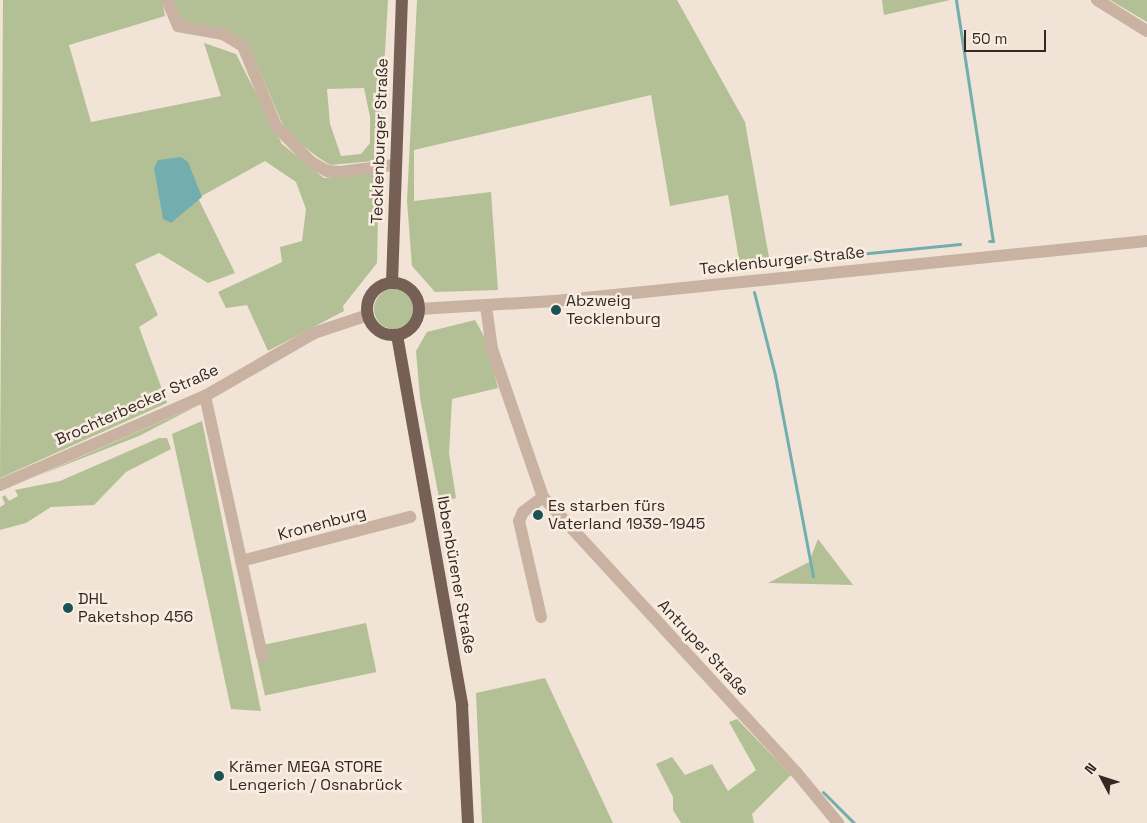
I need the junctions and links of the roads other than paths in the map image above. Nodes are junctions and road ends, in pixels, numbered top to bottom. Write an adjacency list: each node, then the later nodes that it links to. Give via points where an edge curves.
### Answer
1 (167, 0): 5 (street, via 178,26 223,34 243,46 276,126 311,162 327,171 340,172)
2 (402, 0): 5 (main road, Tecklenburger Straße)
3 (1097, 0): 4 (street)
4 (1147, 31)
5 (393, 165): 7 (main road, Tecklenburger Straße)
6 (1147, 241): 8 (street, Tecklenburger Straße)
7 (392, 283): 9 (main road, via 414,293); 10 (main road, via 383,284 370,297)
8 (486, 306): 9 (street, Tecklenburger Straße); 14 (street, Antruper Straße, via 492,349)
9 (419, 309): 11 (main road, via 414,325)
10 (368, 315): 11 (main road, via 376,329); 12 (street, Brochterbecker Straße, via 314,333)
11 (397, 335): 19 (main road, Ibbenbürener Straße, via 462,705)
12 (205, 396): 13 (street, Brochterbecker Straße); 16 (street)
13 (0, 485)
14 (544, 497): 17 (street, via 523,512 519,521); 20 (street, Antruper Straße, via 796,772)
15 (410, 517): 16 (street, Kronenburg)
16 (241, 561): 18 (street)
17 (542, 617)
18 (262, 656)
19 (468, 823)
20 (838, 823)

